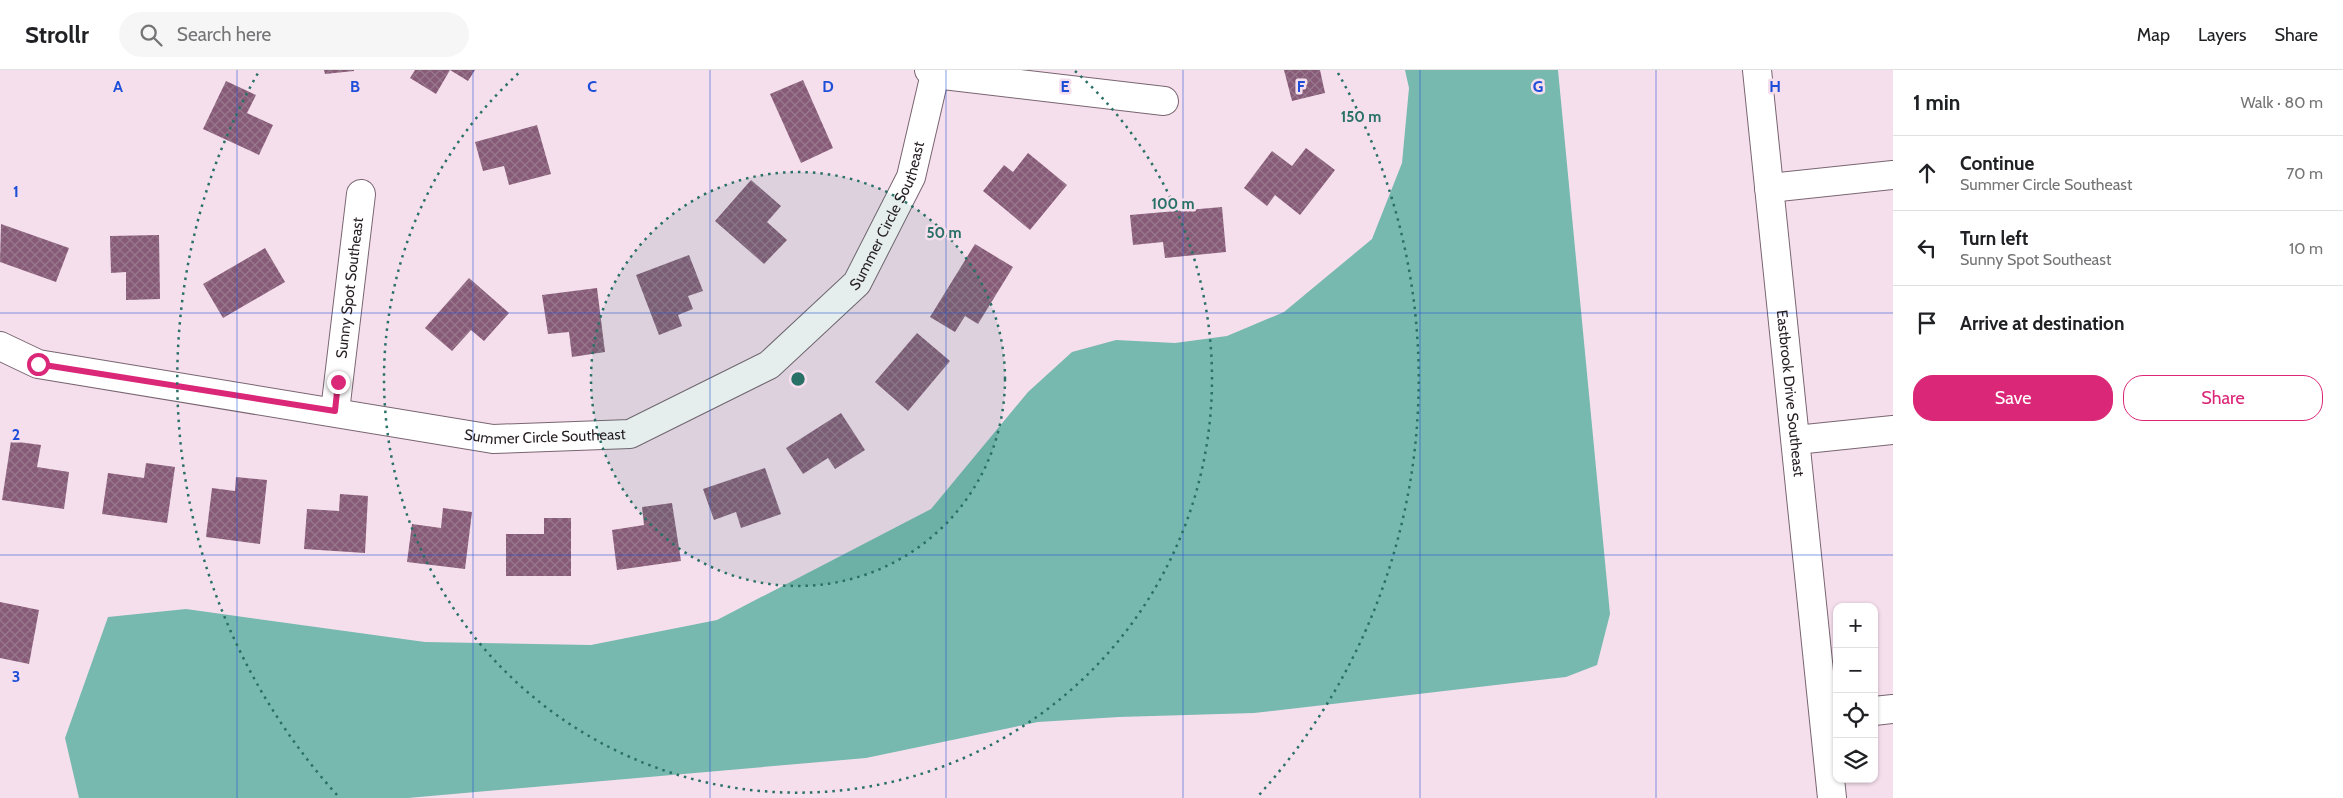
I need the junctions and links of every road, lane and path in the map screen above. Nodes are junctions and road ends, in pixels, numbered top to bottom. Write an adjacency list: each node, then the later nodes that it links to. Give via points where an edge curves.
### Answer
1 (1758, 70): 5 (street, Eastbrook Drive Southeast)
2 (932, 72): 3 (street); 8 (street, Summer Circle Southeast, via 911,177 858,283 770,365 630,434 493,438)
3 (1164, 101)
4 (1893, 175): 5 (street)
5 (1770, 188): 10 (street, Eastbrook Drive Southeast)
6 (361, 194): 8 (street, Sunny Spot Southeast)
7 (0, 346): 8 (street, Summer Circle Southeast, via 38,364)
8 (335, 411)
9 (1893, 430): 10 (street)
10 (1796, 440): 13 (street, Eastbrook Drive Southeast)
11 (1893, 709): 12 (street)
12 (1878, 711)
13 (1830, 716): 14 (street, Eastbrook Drive Southeast)
14 (1832, 798)

